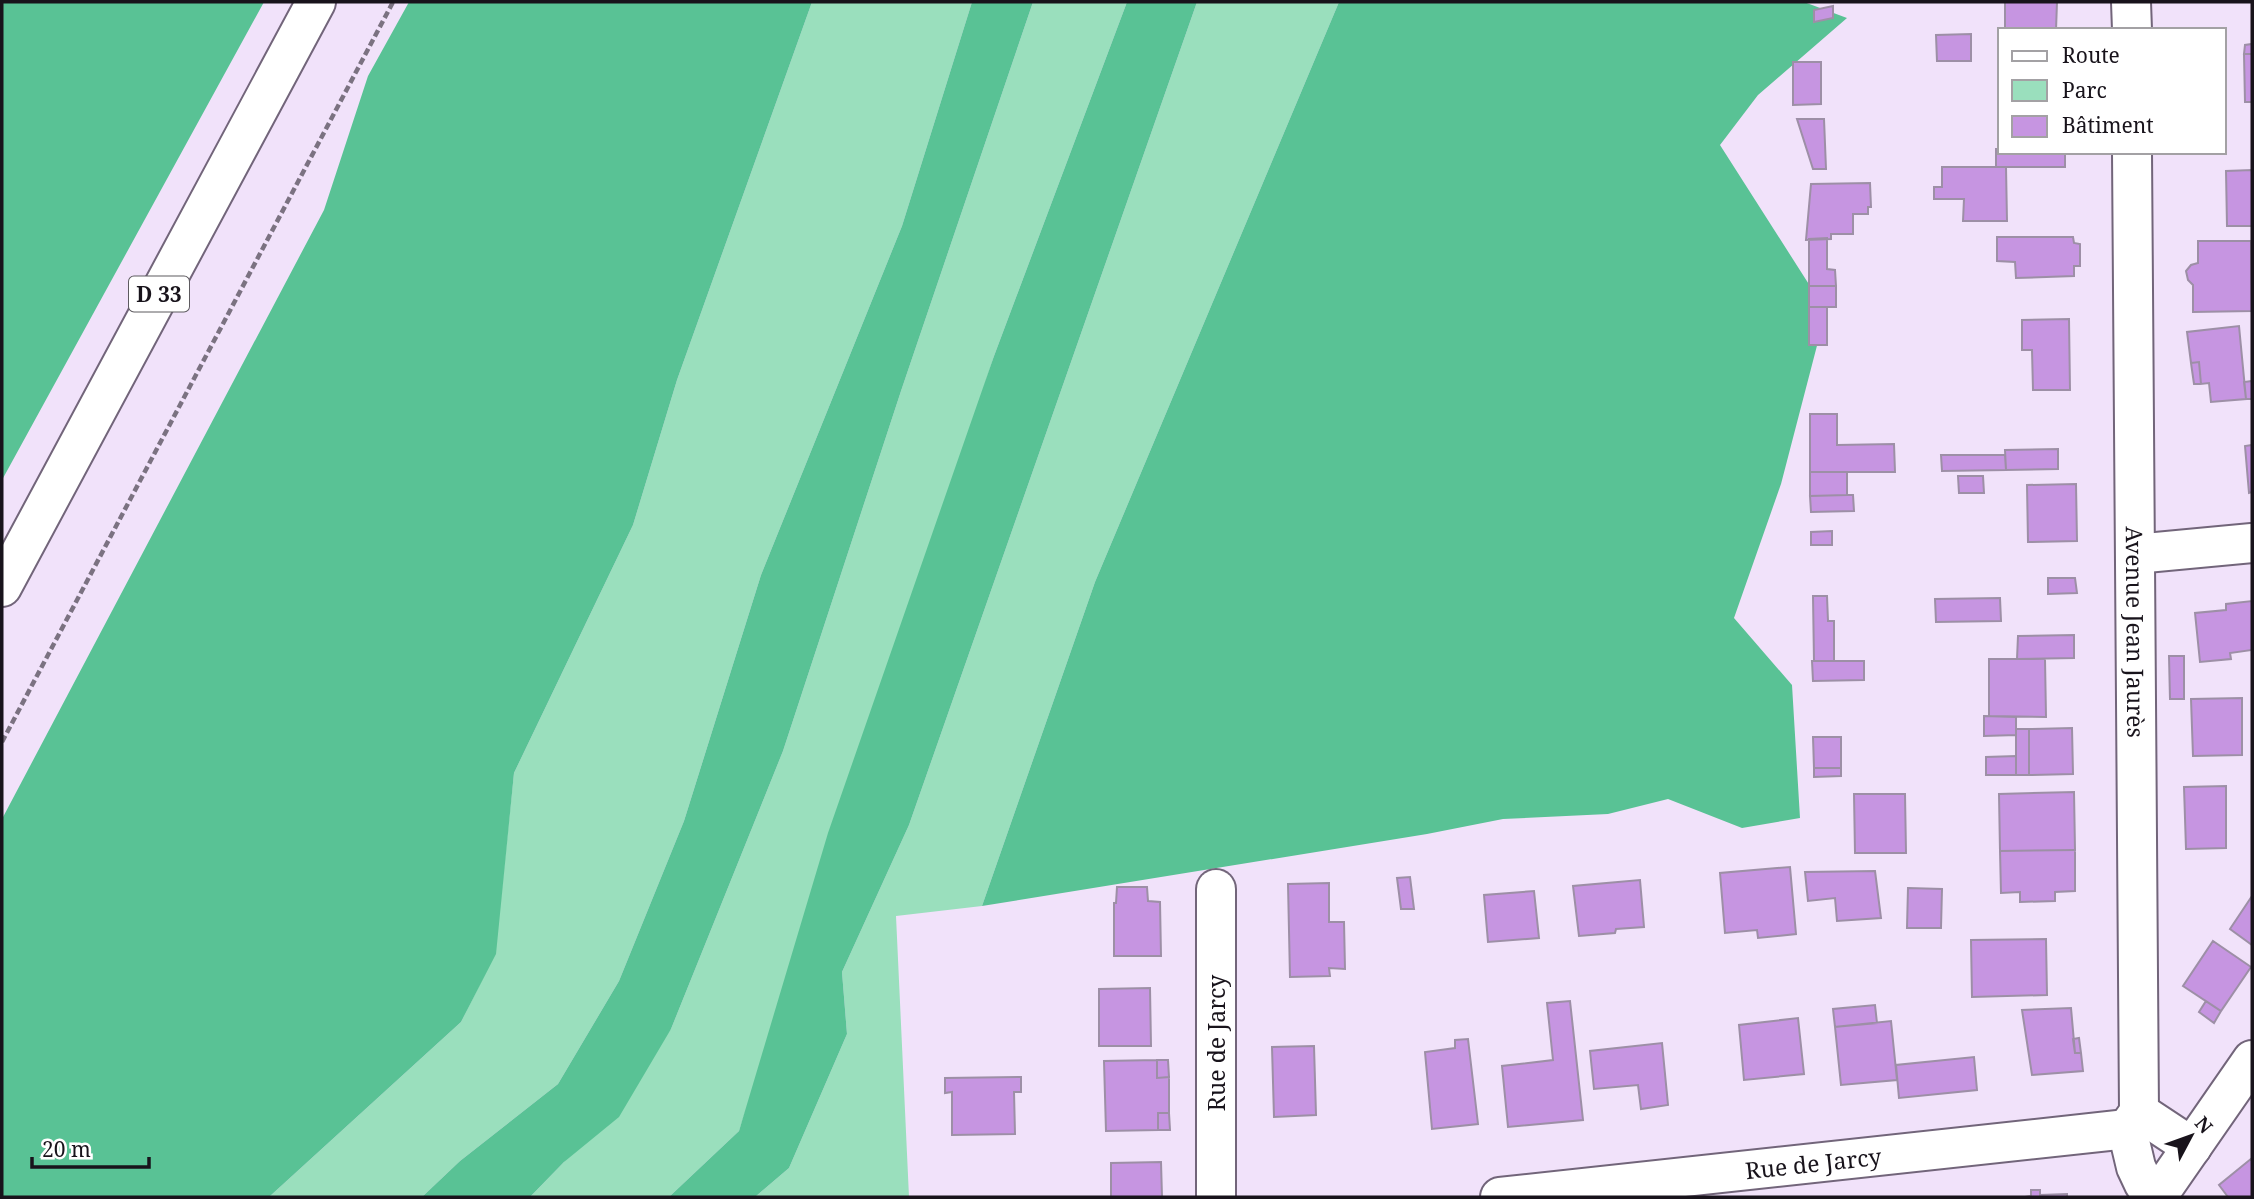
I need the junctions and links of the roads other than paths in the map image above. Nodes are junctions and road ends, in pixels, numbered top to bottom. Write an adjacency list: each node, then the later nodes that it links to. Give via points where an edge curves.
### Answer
1 (316, 2): 7 (street, D 33)
2 (2132, 2): 3 (street)
3 (2132, 28)
4 (2132, 154): 6 (street, Avenue Jean Jaurès)
5 (2252, 543): 6 (street)
6 (2135, 554): 11 (street, Avenue Jean Jaurès)
7 (2, 587)
8 (1216, 889): 14 (street, Rue de Jarcy)
9 (2252, 1060): 10 (street)
10 (2240, 1103): 12 (street)
11 (2133, 1120): 12 (street); 13 (street, Avenue Jean Jaurès, via 2136,1167 2144,1184); 15 (street, Rue de Jarcy)
12 (2192, 1147): 13 (street)
13 (2158, 1196)
14 (1216, 1197)
15 (1500, 1197)

